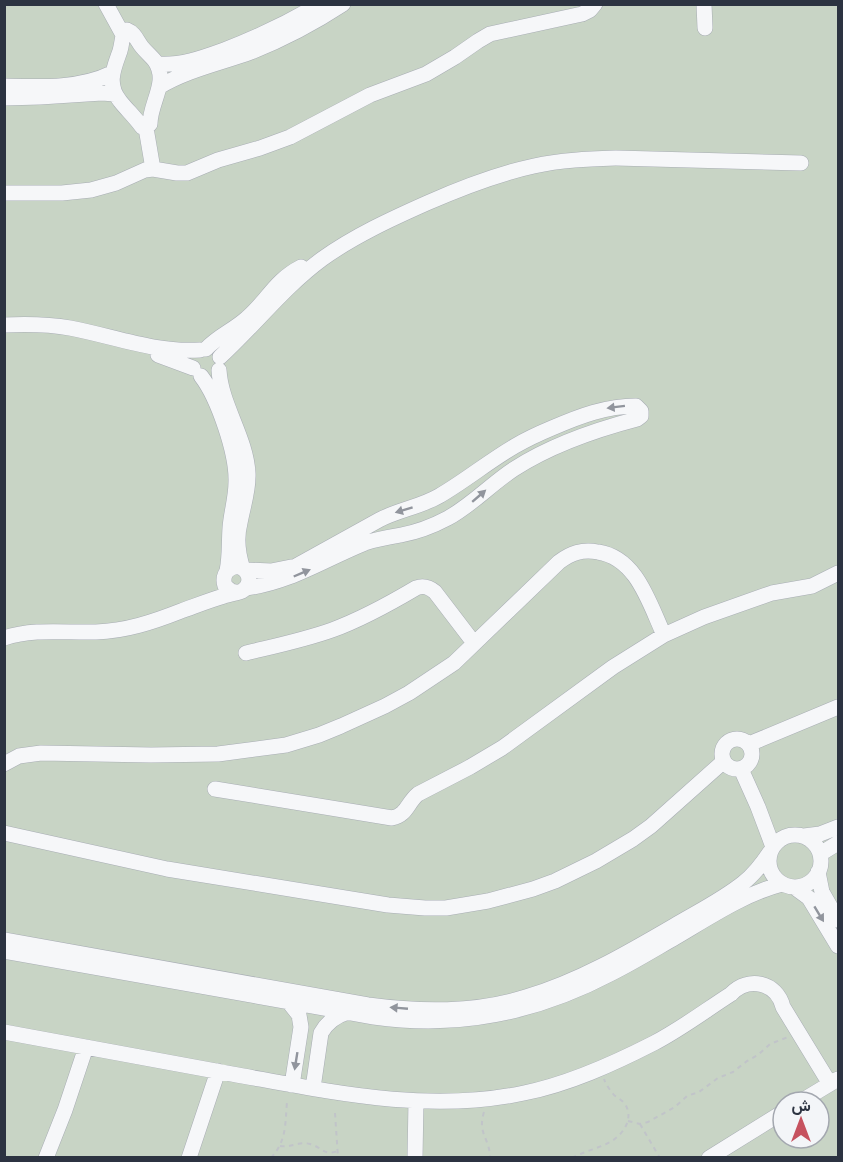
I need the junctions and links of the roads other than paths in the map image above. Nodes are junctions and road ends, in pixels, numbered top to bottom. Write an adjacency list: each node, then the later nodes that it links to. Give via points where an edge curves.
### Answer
1 (106, 4): 7 (street)
2 (320, 4): 8 (street, via 279,27 217,52 176,64)
3 (343, 4): 11 (street, via 274,43)
4 (595, 4): 16 (street, via 582,14 490,34 426,74 370,95 276,143 187,172)
5 (704, 4): 6 (street)
6 (705, 28)
7 (123, 35): 8 (street, via 131,30); 9 (street)
8 (157, 64): 11 (street)
9 (112, 73): 10 (street, via 72,84); 12 (street)
10 (4, 86)
11 (159, 87): 14 (street)
12 (115, 94): 13 (street); 14 (street)
13 (4, 98)
14 (146, 128): 16 (street)
15 (801, 163): 18 (street, via 616,158 536,165 416,208 320,260)
16 (153, 169): 17 (street, via 79,192)
17 (4, 193)
18 (274, 295): 22 (street); 23 (street)
19 (4, 325): 21 (street, via 75,329)
20 (4, 334): 21 (street, via 50,334)
21 (141, 348): 22 (street); 24 (street)
22 (203, 350): 23 (street, via 214,351); 24 (street, via 192,360)
23 (219, 364): 24 (street, via 216,374 209,377); 25 (street, via 221,384 247,465 248,483 238,533)
24 (197, 372): 27 (street, via 210,391 236,466)
25 (244, 569): 27 (street, via 235,567); 28 (street, via 248,585); 28 (street, one-way to 25, via 299,574 365,543 433,525 460,511 530,459 637,419 641,411 636,406 614,407 574,419 515,446 440,496 385,517 303,562 277,570)
26 (838, 573): 30 (street, via 812,586 772,593 714,613)
27 (225, 574): 28 (street, via 227,589); 29 (street, via 195,598 131,620 42,624)
28 (241, 590): 31 (street, via 126,629 36,631)
29 (4, 631)
30 (664, 635): 32 (street, via 632,571 615,557 593,551 570,554 559,562); 39 (street, via 614,666 502,748 418,794 404,813 396,817)
31 (4, 638)
32 (474, 643): 33 (street, via 435,592 423,586 332,630); 37 (street, via 454,663 409,693 341,726 286,745 218,754 29,754)
33 (246, 653)
34 (838, 706): 35 (street)
35 (749, 744): 36 (street, via 736,738 727,743 722,751); 38 (street, via 753,758)
36 (724, 761): 38 (street, via 729,767); 41 (street, via 633,840 576,872 533,889 446,908 388,905 167,869)
37 (4, 764)
38 (741, 769): 44 (street)
39 (215, 789)
40 (838, 827): 42 (street)
41 (4, 833)
42 (804, 836): 44 (street, via 786,836); 45 (street)
43 (838, 843): 45 (street)
44 (771, 850): 47 (street, via 770,870); 49 (street, one-way to 49, via 754,873 732,892 613,960 542,992 470,1008 419,1010 368,1005)
45 (820, 854): 46 (street)
46 (818, 873): 47 (street, via 805,885); 48 (street, via 822,892)
47 (788, 885): 50 (street, one-way to 50, via 809,898); 53 (street, via 753,893 614,973 523,1009 483,1018 435,1022 390,1020)
48 (838, 920)
49 (4, 940)
50 (838, 946)
51 (4, 951): 52 (street)
52 (288, 1001): 53 (street); 58 (street, one-way to 58, via 299,1015 301,1027)
53 (348, 1012): 59 (street, via 329,1022 321,1033)
54 (4, 1032): 55 (street)
55 (86, 1047): 56 (street); 63 (street)
56 (218, 1071): 58 (street); 64 (street)
57 (834, 1081): 60 (street); 61 (street, via 783,1007 760,994 731,994 655,1042 548,1087 489,1098)
58 (292, 1085): 59 (street)
59 (313, 1088): 61 (street)
60 (819, 1090)
61 (416, 1101): 65 (street)
62 (771, 1119): 66 (street)
63 (46, 1158)
64 (189, 1158)
65 (415, 1158)
66 (709, 1158)

